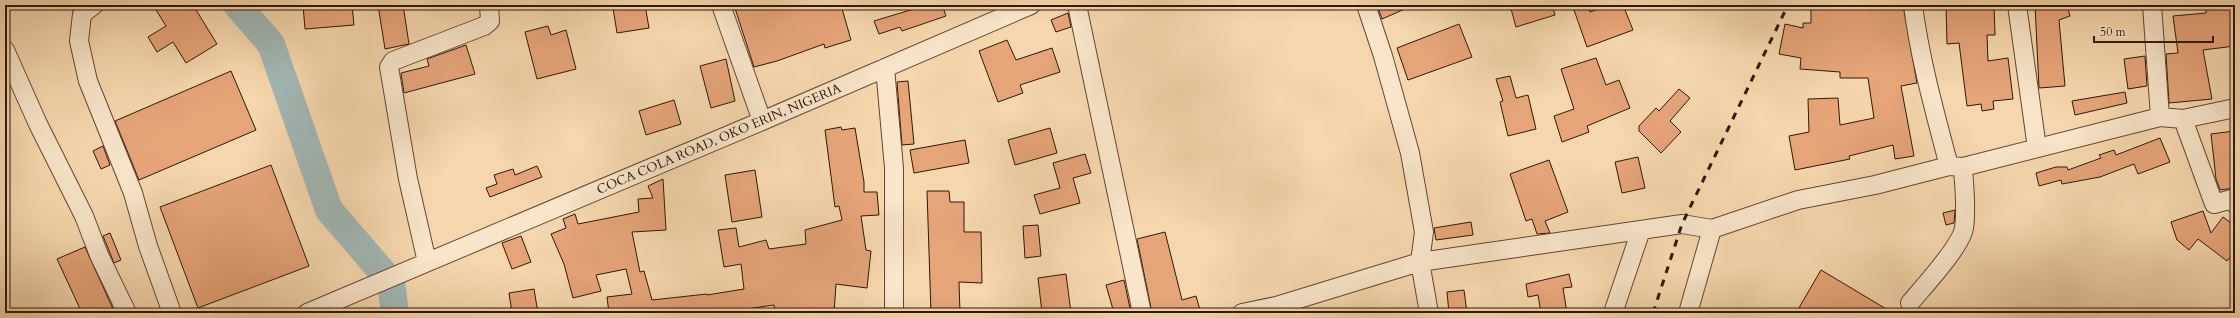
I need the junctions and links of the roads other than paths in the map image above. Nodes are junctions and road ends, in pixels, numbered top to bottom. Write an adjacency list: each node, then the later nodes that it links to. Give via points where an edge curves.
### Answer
1 (94, 5): 25 (street, via 82,14 79,41 88,81 133,193 148,246)
2 (490, 5): 21 (street, via 490,21 484,26 393,61 389,67 408,179)
3 (721, 5): 15 (street)
4 (1031, 5): 11 (street, COCA COLA ROAD, OKO ERIN, NIGERIA)
5 (1077, 5): 28 (street)
6 (1366, 5): 22 (street, via 1384,56 1410,153 1424,232)
7 (1913, 5): 17 (street, via 1930,94)
8 (2017, 5): 16 (street)
9 (2152, 5): 13 (street)
10 (5, 50): 24 (street)
11 (885, 68): 15 (street, COCA COLA ROAD, OKO ERIN, NIGERIA); 27 (street, via 894,168)
12 (2235, 108): 14 (street)
13 (2160, 117): 14 (street); 16 (street)
14 (2183, 120): 18 (street, via 2214,204 2232,199)
15 (762, 121): 21 (street, COCA COLA ROAD, OKO ERIN, NIGERIA)
16 (2037, 148): 17 (street)
17 (1956, 166): 19 (street, via 1798,200); 23 (street, via 1965,209 1964,230 1950,253)
18 (2235, 204)
19 (1712, 229): 20 (street, via 1682,224); 32 (street)
20 (1641, 230): 22 (street); 31 (street)
21 (427, 262): 26 (street, COCA COLA ROAD, OKO ERIN, NIGERIA)
22 (1420, 262): 29 (street, via 1276,306); 30 (street)
23 (1910, 303)
24 (127, 313)
25 (172, 313)
26 (307, 313)
27 (894, 313)
28 (1142, 313)
29 (1242, 313)
30 (1429, 313)
31 (1613, 313)
32 (1688, 313)

